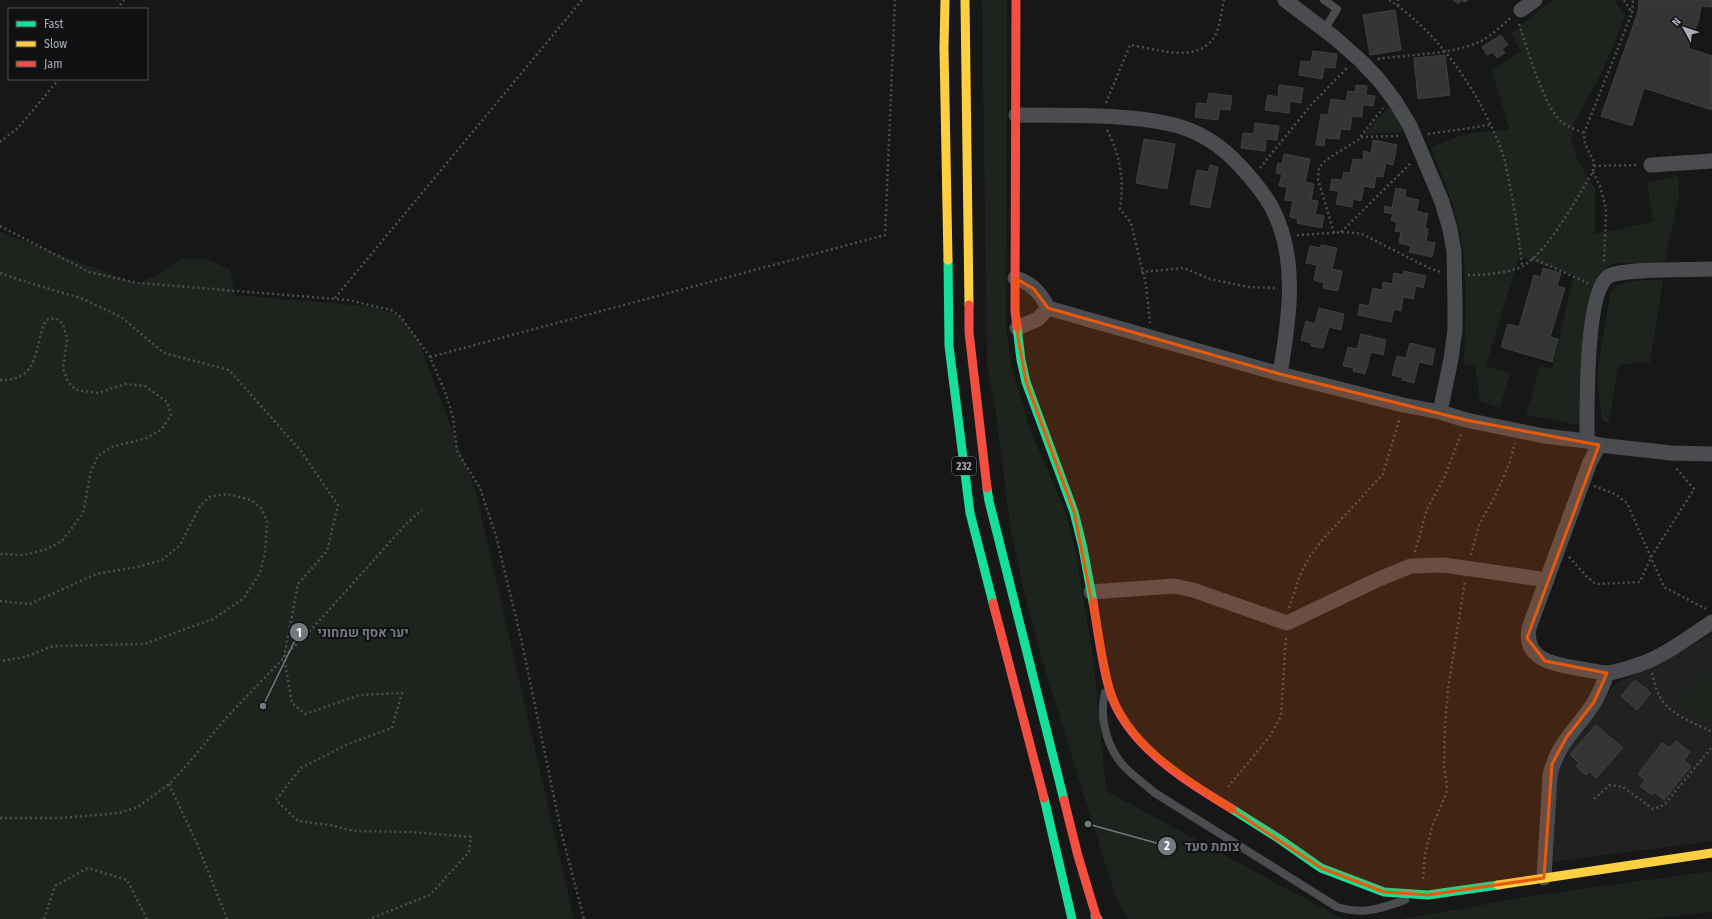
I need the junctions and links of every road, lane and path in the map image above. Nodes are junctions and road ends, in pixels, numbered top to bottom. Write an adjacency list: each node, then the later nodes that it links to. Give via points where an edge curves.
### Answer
1 (124, 0): 16 (path)
2 (582, 0): 50 (path)
3 (895, 0): 54 (path, via 886,235)
4 (945, 0): 94 (main road, 232, via 949,346 970,513)
5 (965, 0): 88 (main road, 232, via 969,332 990,501 1078,856)
6 (1016, 0): 24 (main road)
7 (1224, 0): 25 (path, via 1216,32 1204,48 1175,53 1130,45)
8 (1285, 0): 19 (street)
9 (1324, 0): 19 (lane, via 1337,9)
10 (1388, 0): 15 (path)
11 (1398, 0): 15 (path)
12 (1535, 0): 17 (street)
13 (1624, 0): 18 (path)
14 (1633, 0): 18 (path)
15 (1398, 6): 20 (path, via 1433,38)
16 (118, 8)
17 (1518, 12): 20 (path, via 1480,42); 27 (path, via 1546,100 1562,123)
18 (1632, 13): 27 (path)
19 (1324, 30): 21 (street)
20 (1443, 51): 21 (path); 26 (path, via 1468,82)
21 (1359, 59): 23 (street); 36 (path, via 1311,105)
22 (58, 80): 30 (path, via 18,128)
23 (1392, 97): 28 (street); 29 (path)
24 (1016, 115): 25 (street); 47 (main road)
25 (1101, 117): 36 (street, via 1144,120 1189,130 1216,144); 44 (path, via 1116,148 1123,185 1120,209 1131,223)
26 (1490, 125): 28 (path); 42 (path, via 1504,155 1517,216)
27 (1584, 133): 34 (path, via 1585,144)
28 (1414, 136): 29 (path); 31 (street)
29 (1360, 138): 39 (path, via 1326,160 1317,174)
30 (0, 142)
31 (1421, 152): 38 (path); 46 (street, via 1442,202 1450,229)
32 (1712, 162): 33 (street)
33 (1651, 165): 34 (path)
34 (1594, 166): 35 (path)
35 (1593, 172): 41 (path, via 1561,224); 48 (path, via 1606,209)
36 (1251, 178): 40 (street, via 1272,208)
37 (0, 226): 50 (path, via 89,272 138,283)
38 (1341, 232): 39 (path); 46 (path, via 1362,234 1429,268)
39 (1334, 233): 40 (path)
40 (1283, 235): 49 (street)
41 (1532, 258): 42 (path); 48 (path)
42 (1522, 266): 46 (path, via 1481,275)
43 (1712, 269): 48 (street, via 1628,272 1611,276)
44 (1141, 272): 49 (path, via 1184,268 1210,279 1248,287); 53 (path, via 1146,286)
45 (0, 273): 75 (path, via 83,299 120,317 164,353 229,370 300,450 338,505 327,551 298,584)
46 (1455, 274): 57 (street, via 1455,330)
47 (1015, 278): 51 (street, via 1034,288 1043,297); 52 (main road)
48 (1602, 284): 60 (street, via 1590,343)
49 (1290, 288): 55 (street, via 1288,324)
50 (334, 299): 54 (path, via 391,310 401,317)
51 (1048, 308): 52 (street, via 1038,319); 53 (street)
52 (1017, 328): 71 (main road, via 1026,382 1074,512)
53 (1152, 337): 55 (street)
54 (430, 357): 93 (path, via 453,417 456,451 480,488 496,536 521,638 561,831)
55 (1280, 374): 57 (street)
56 (0, 380): 66 (path, via 8,380 27,373 35,359 40,332 46,320 56,318 63,324 67,339 63,369 68,382 76,390 98,393 125,384 145,386 167,402 171,415 162,429 147,438 110,448 98,456 90,471 83,513 62,540 47,549 24,555)
57 (1440, 412): 58 (street)
58 (1466, 420): 59 (street); 68 (path, via 1444,478 1427,509)
59 (1518, 431): 60 (street); 69 (path, via 1510,462 1479,525)
60 (1593, 443): 61 (street); 63 (street)
61 (1671, 453): 62 (street); 67 (path, via 1670,462 1694,489)
62 (1712, 454)
63 (1583, 482): 65 (street); 67 (path, via 1615,494 1627,503)
64 (422, 510): 75 (path, via 406,523 327,613)
65 (1559, 546): 67 (path, via 1587,578 1596,584 1640,582); 70 (street)
66 (0, 554)
67 (1651, 557): 73 (path, via 1664,587)
68 (1411, 566): 69 (street, via 1444,565); 71 (street, via 1287,624 1193,590 1174,586)
69 (1467, 568): 70 (street); 87 (path, via 1448,689 1444,754 1446,794 1432,827 1425,854)
70 (1547, 580): 78 (street, via 1529,628 1527,638 1531,645 1545,661)
71 (1091, 592): 79 (main road)
72 (0, 602): 76 (path, via 30,604 96,574 162,560 180,545 200,506 209,497 227,494 251,500 261,508 267,521 265,554 260,573 243,599 213,619 144,644 54,646 25,657)
73 (1712, 612)
74 (1712, 622): 77 (street)
75 (284, 657): 82 (path, via 226,718); 92 (path, via 292,703 305,714 360,695 402,692 392,728 348,744 301,768 276,800 298,822 330,825 354,831 470,837 469,852 430,895)
76 (0, 660)
77 (1648, 661): 78 (street); 80 (path, via 1660,697 1669,708)
78 (1608, 673): 86 (street, via 1594,702 1566,738 1552,764)
79 (1108, 684): 87 (main road, via 1117,709 1143,745 1157,758 1217,800 1321,868 1384,892); 87 (lane, via 1103,711 1106,732 1112,748 1121,763 1155,793 1337,906 1363,912)
80 (1712, 732)
81 (1712, 747): 83 (path, via 1664,805 1653,809 1623,787 1610,786)
82 (169, 784): 84 (path, via 138,807 119,813 60,818); 91 (path, via 198,846)
83 (1594, 799)
84 (0, 818)
85 (1712, 853): 86 (main road)
86 (1544, 878): 87 (main road)
87 (1422, 894)
88 (1097, 918)
89 (44, 919): 90 (path, via 55,886 88,868 127,880)
90 (147, 919)
91 (227, 919)
92 (369, 919)
93 (584, 919)
94 (1072, 919)

